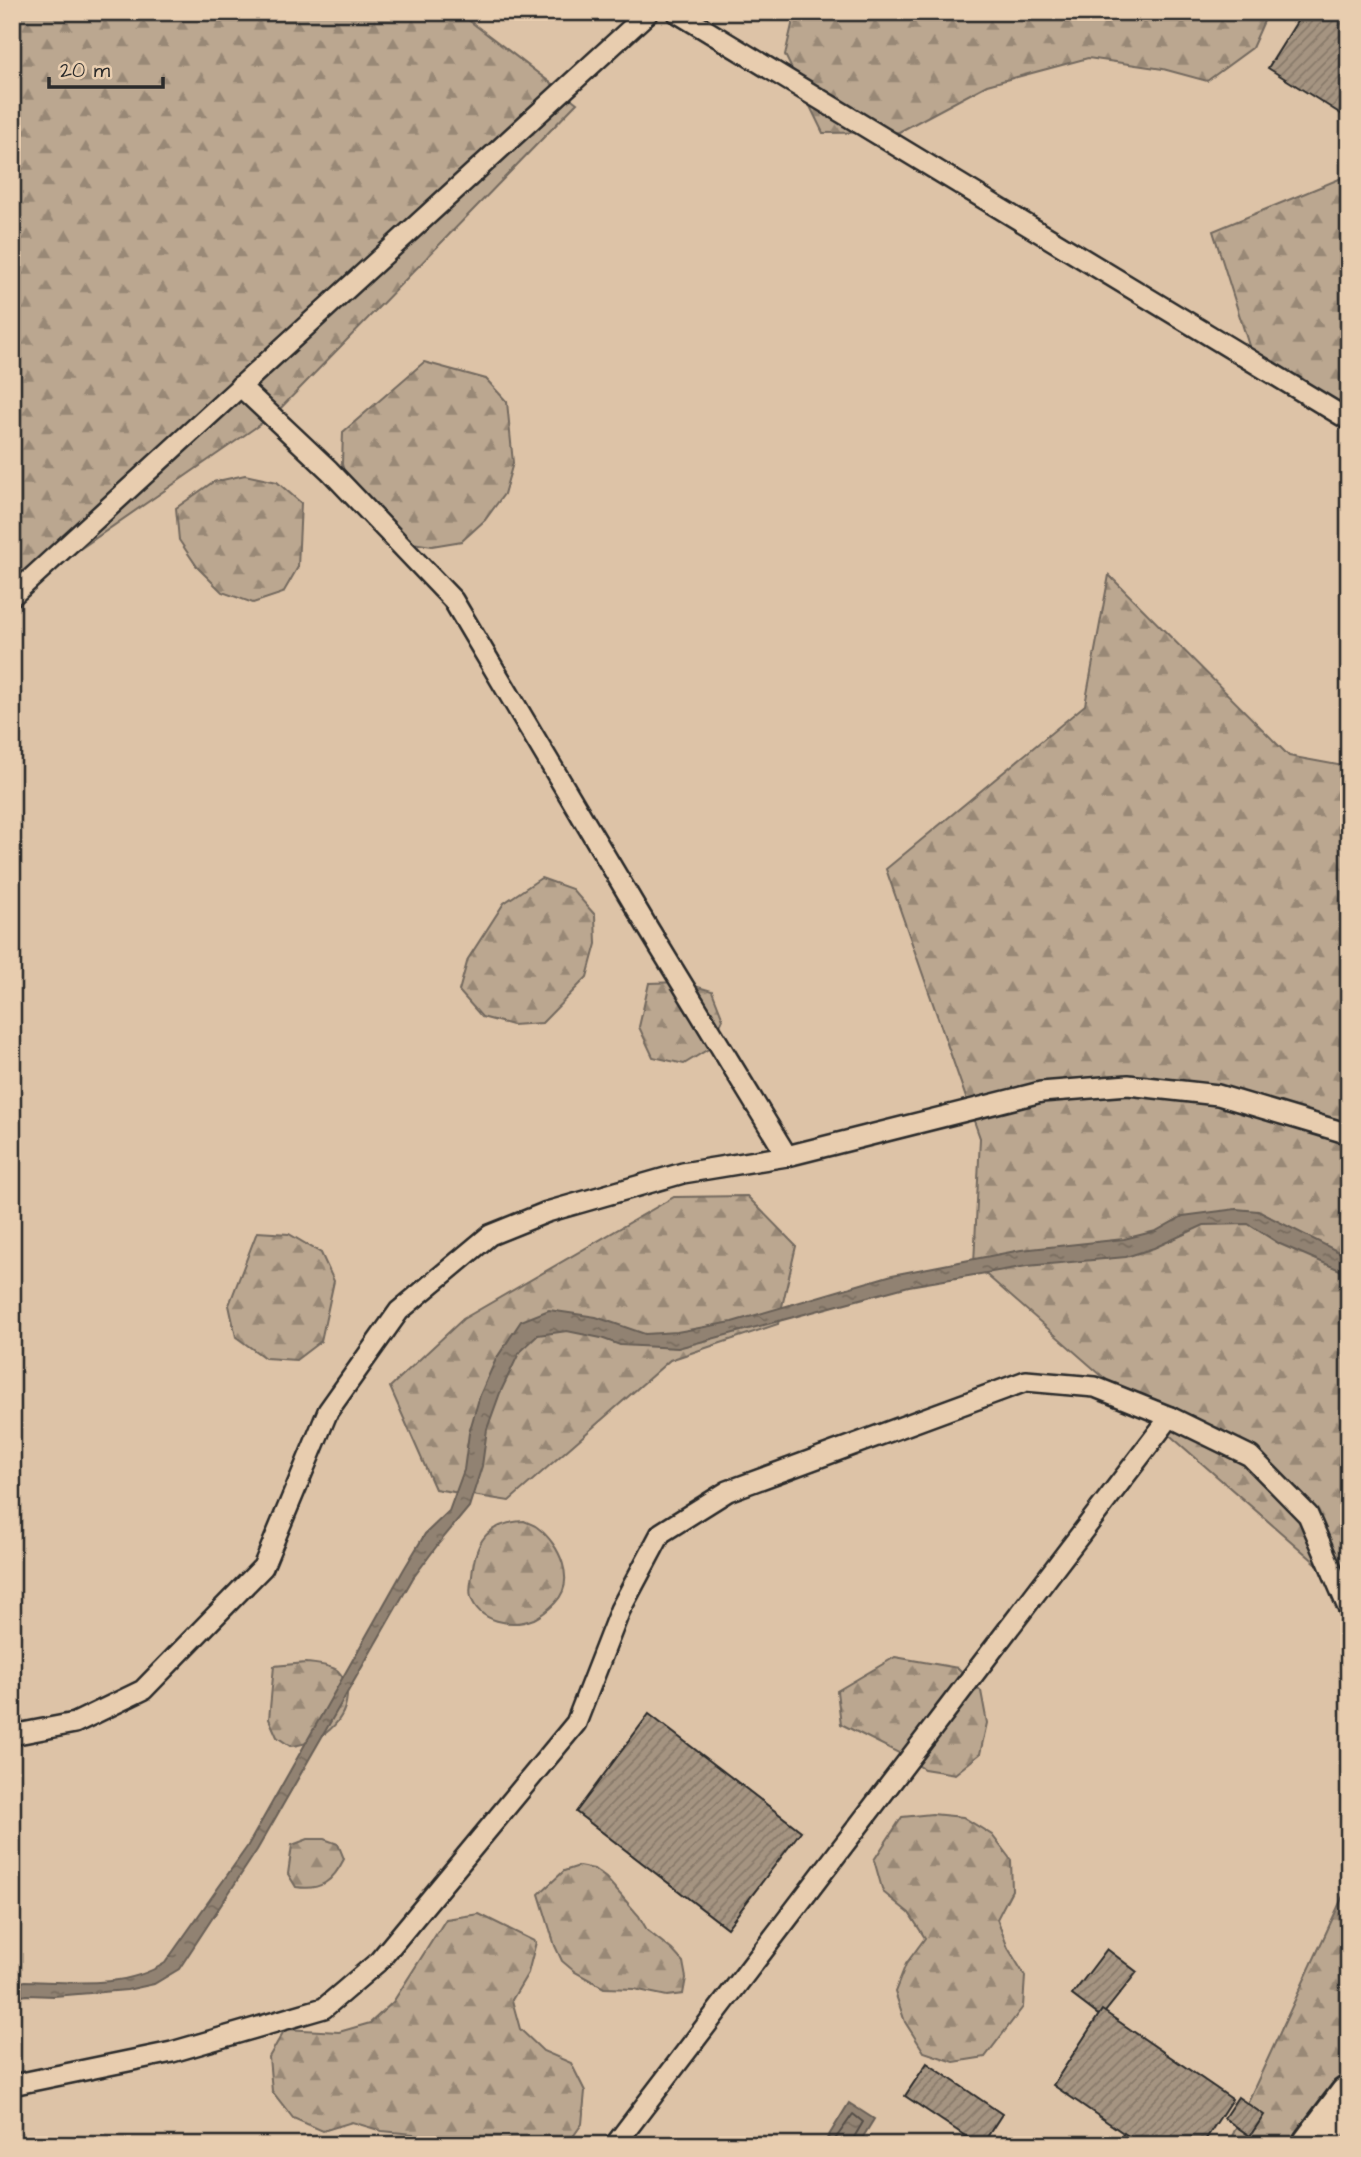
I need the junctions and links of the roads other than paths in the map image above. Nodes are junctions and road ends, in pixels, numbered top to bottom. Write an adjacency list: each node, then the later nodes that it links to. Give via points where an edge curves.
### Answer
1 (649, 12): 3 (lane)
2 (676, 12): 4 (lane)
3 (240, 386): 5 (lane); 7 (lane, via 329,470 453,600)
4 (1349, 420)
5 (12, 596)
6 (1349, 1134): 7 (lane, via 1218,1095 1128,1085 1041,1092)
7 (787, 1156): 10 (lane, via 683,1173 547,1212 490,1235 399,1311 328,1411 263,1567 143,1690 75,1723)
8 (1170, 1417): 9 (lane, via 1250,1456 1308,1515); 11 (lane, via 1095,1387 1026,1381 728,1491 661,1533 621,1610 576,1723 379,1961 324,2008 172,2052); 13 (lane)
9 (1349, 1610)
10 (12, 1735)
11 (12, 2085)
12 (1349, 2096): 14 (street)
13 (615, 2145)
14 (1312, 2145)

